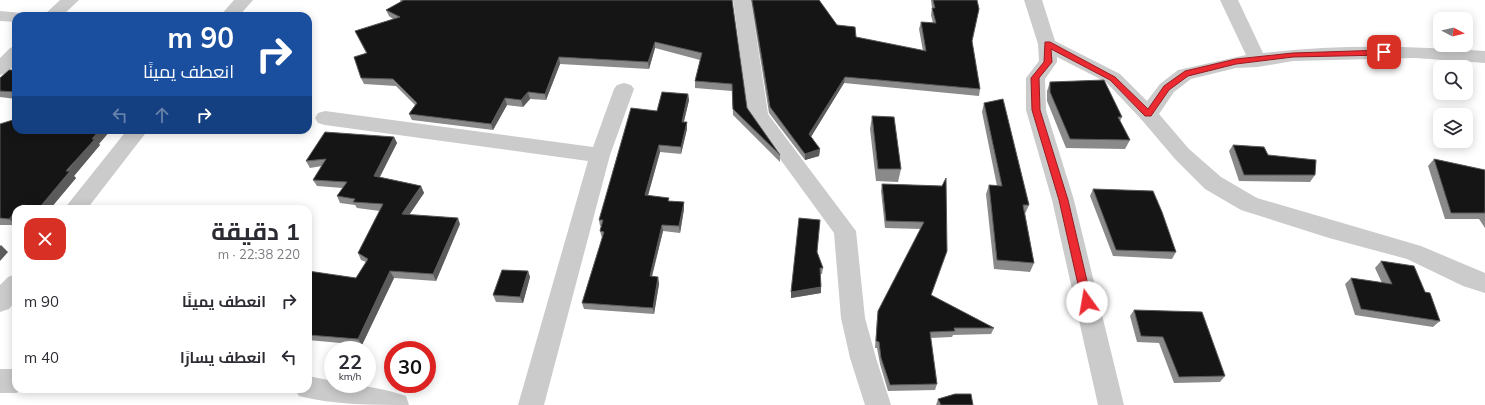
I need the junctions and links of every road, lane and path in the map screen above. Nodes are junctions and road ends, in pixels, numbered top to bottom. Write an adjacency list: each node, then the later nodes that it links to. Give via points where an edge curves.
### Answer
1 (70, 0): 6 (street)
2 (244, 0): 7 (street)
3 (742, 0): 29 (street, via 758,115 845,232 853,318)
4 (1032, 0): 10 (street)
5 (1228, 0): 13 (street)
6 (56, 12)
7 (233, 12)
8 (0, 16): 9 (street)
9 (12, 17)
10 (1047, 44): 16 (street, via 1113,78); 30 (street, via 1048,62 1035,78 1036,110 1063,200)
11 (12, 56): 14 (street)
12 (1485, 57): 13 (street, via 1415,52 1293,55)
13 (1258, 60): 16 (street, via 1236,62 1185,74 1167,88)
14 (0, 68)
15 (624, 89): 19 (street)
16 (1148, 114): 21 (street, via 1182,154 1213,183 1250,204 1414,252)
17 (325, 118): 19 (street)
18 (135, 134): 20 (street)
19 (600, 155): 28 (street)
20 (78, 205)
21 (1485, 283)
22 (12, 288): 23 (street)
23 (0, 302)
24 (0, 381): 25 (street)
25 (12, 381)
26 (312, 389): 27 (street)
27 (396, 405)
28 (531, 405)
29 (878, 405)
30 (1111, 405)

